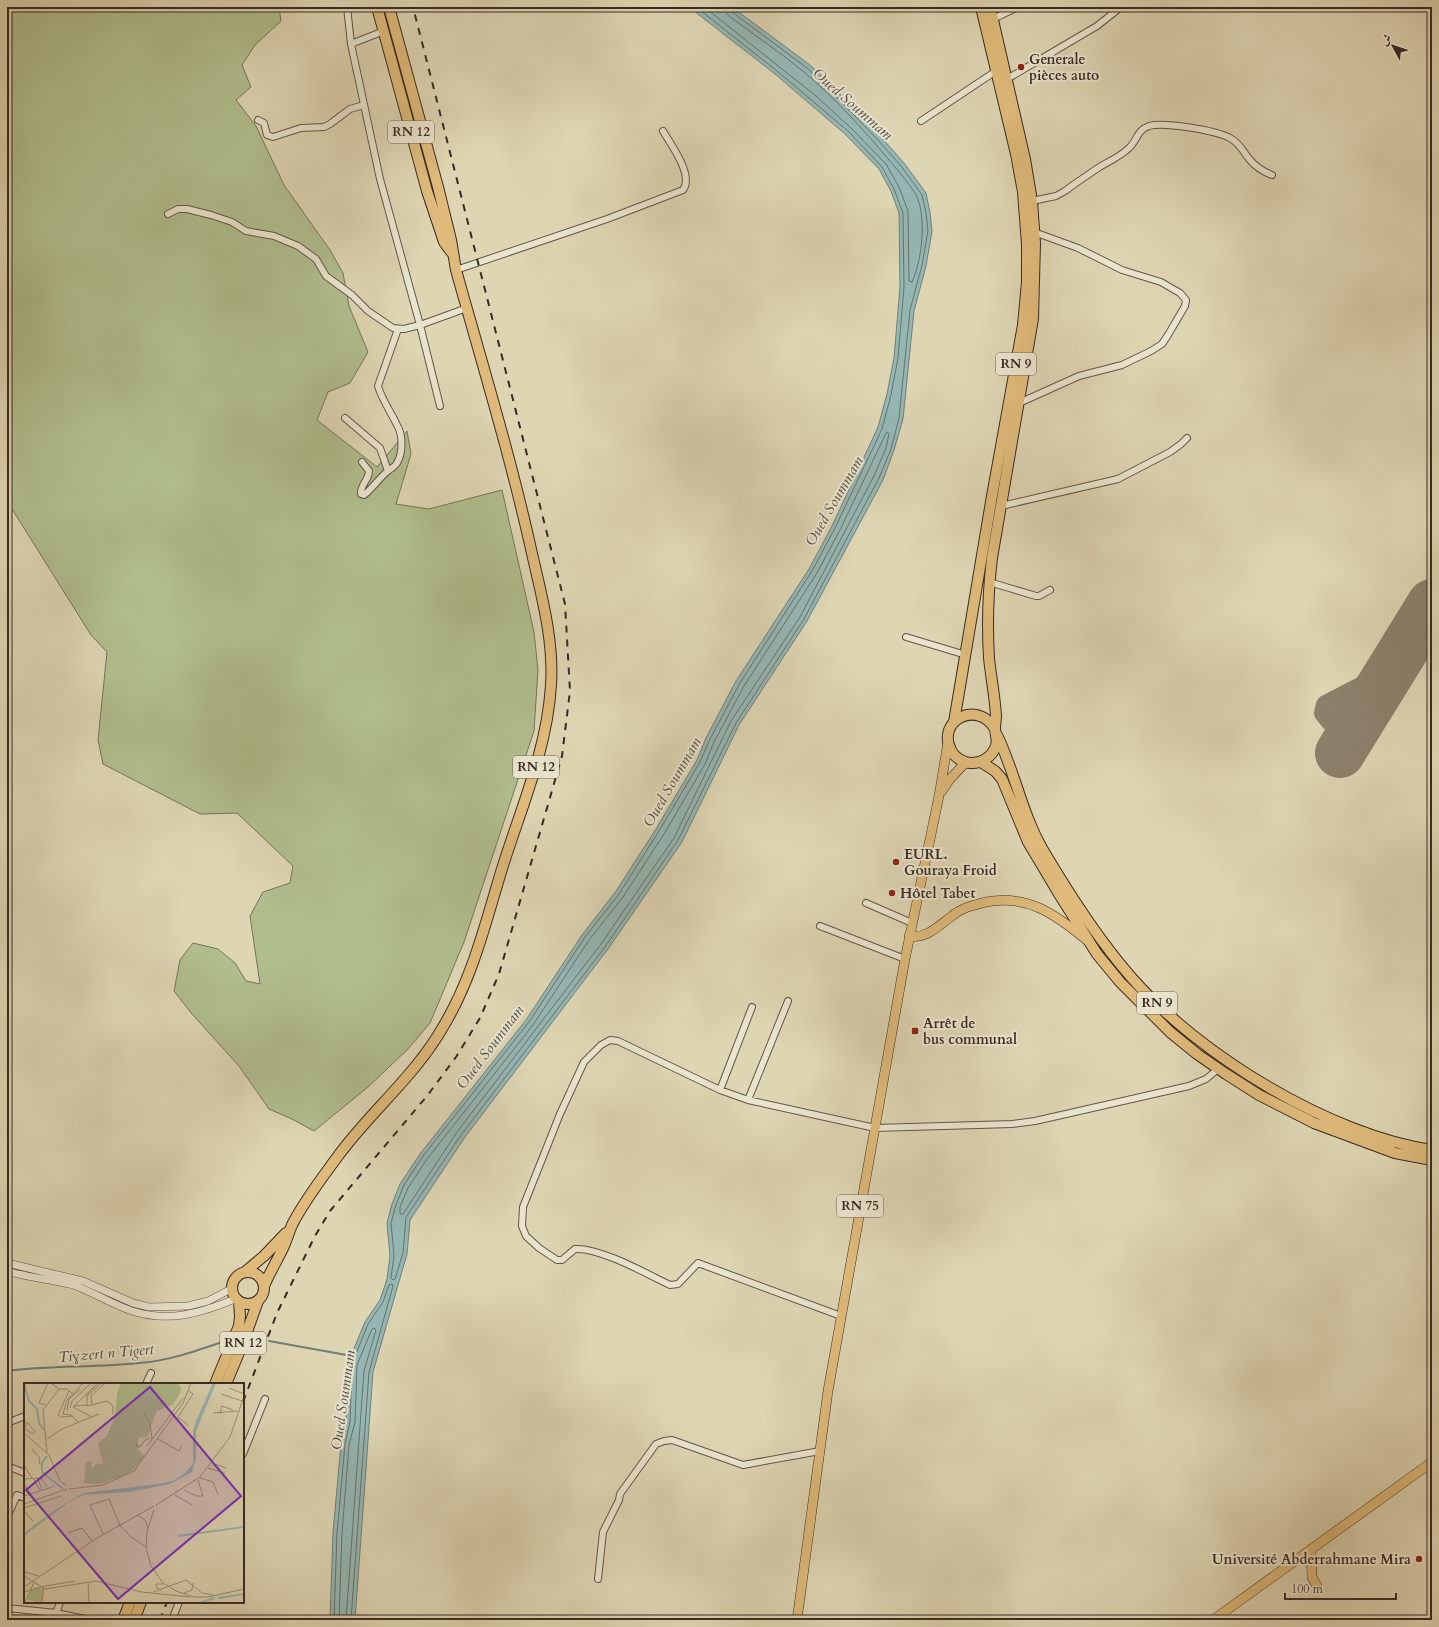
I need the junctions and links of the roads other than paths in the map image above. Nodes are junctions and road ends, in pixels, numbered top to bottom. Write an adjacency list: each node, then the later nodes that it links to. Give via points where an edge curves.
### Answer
1 (347, 7): 10 (street)
2 (378, 7): 9 (highway, RN 12)
3 (389, 7): 21 (highway, RN 12, via 440,194)
4 (981, 7): 11 (highway, RN 9)
5 (990, 7): 8 (highway, RN 9)
6 (1018, 7): 8 (street)
7 (1121, 7): 12 (street, via 1097,26)
8 (993, 19): 12 (highway, RN 9)
9 (384, 31): 10 (street); 21 (highway, RN 12, via 427,191 444,242)
10 (351, 44): 13 (street)
11 (996, 71): 15 (street); 36 (highway, RN 9, via 1023,192 1027,282 1023,325)
12 (1007, 79): 18 (highway, RN 9)
13 (364, 106): 14 (street, via 350,109 324,128 301,128 273,137 267,135 264,124); 24 (street, via 380,179)
14 (258, 120)
15 (921, 121)
16 (663, 131): 22 (street, via 686,172 686,186 683,190 607,219)
17 (1272, 175): 18 (street, via 1256,166 1238,143 1230,138 1193,128 1150,126 1137,134 1125,152 1056,196)
18 (1032, 201): 20 (highway, RN 9)
19 (168, 214): 25 (street, via 178,209 186,209 232,222 246,231 274,236 298,246 312,256 326,276 352,295 368,311)
20 (1034, 232): 26 (highway, RN 9, via 1033,319); 26 (street, via 1078,248 1122,270 1161,282 1180,293 1186,300 1162,344 1151,351 1122,365 1079,376)
21 (453, 254): 22 (highway, RN 12)
22 (456, 270): 23 (highway, RN 12)
23 (467, 308): 24 (street); 57 (highway, RN 12, via 524,519 548,621 552,671 547,726 530,788 472,967 454,1008 418,1063 339,1154)
24 (420, 325): 25 (street); 27 (street)
25 (398, 329): 31 (street, via 378,386 401,435 398,463)
26 (1019, 403): 32 (highway, RN 9)
27 (440, 406)
28 (345, 418): 31 (street, via 380,448)
29 (1187, 438): 32 (street, via 1170,452 1118,479)
30 (362, 462): 31 (street, via 368,471 361,490 362,495)
31 (388, 471)
32 (1001, 506): 33 (highway, RN 9)
33 (990, 582): 34 (street, via 1036,596); 38 (highway, RN 9, via 988,642)
34 (1050, 590)
35 (906, 637): 36 (street)
36 (966, 655): 37 (highway, RN 9)
37 (954, 722): 38 (highway, via 966,715 980,715 986,718); 39 (highway, via 950,728)
38 (996, 732): 41 (highway, via 995,748); 55 (highway, RN 9, via 1042,848 1099,938 1132,978 1164,1010 1194,1036 1234,1064 1315,1112 1347,1127 1398,1143)
39 (948, 742): 40 (highway, via 954,755); 42 (main road, RN 75)
40 (966, 762): 41 (highway); 42 (main road, RN 75)
41 (981, 762): 47 (highway, RN 9, via 1002,779 1028,842)
42 (939, 796): 44 (main road, RN 75)
43 (866, 903): 44 (street)
44 (912, 923): 46 (main road, RN 75)
45 (820, 926): 48 (street)
46 (909, 936): 47 (main road, via 927,935 955,914 976,904 1013,900 1022,901 1055,916); 48 (main road, RN 75)
47 (1091, 944): 51 (highway, RN 9, via 1120,982 1147,1010 1170,1032)
48 (905, 958): 54 (main road, RN 75)
49 (788, 1001): 53 (street)
50 (752, 1007): 52 (street)
51 (1218, 1068): 54 (street, via 1206,1079 1189,1086 1035,1121 999,1125); 56 (highway, RN 9, via 1259,1095 1314,1123 1395,1154)
52 (720, 1090): 53 (street); 65 (street, via 618,1041 610,1040 601,1045 584,1062 523,1207 522,1226 526,1236 538,1248 557,1260 562,1260 575,1248 582,1248 614,1259 670,1285 678,1284 698,1263)
53 (748, 1100): 54 (street)
54 (875, 1128): 65 (main road, RN 75)
55 (1432, 1150)
56 (1432, 1160)
57 (292, 1226): 60 (highway, RN 12, via 277,1244); 61 (highway, RN 12)
58 (7, 1262): 62 (street, via 83,1281 133,1303 149,1307 188,1306 208,1301)
59 (7, 1271): 63 (street, via 71,1285 132,1311 146,1314 186,1315)
60 (246, 1271): 61 (highway, via 258,1275); 62 (highway, via 235,1277)
61 (264, 1286): 64 (highway, via 263,1294)
62 (232, 1289): 63 (highway)
63 (237, 1300): 64 (highway, via 246,1304); 68 (highway, RN 12, via 239,1326)
64 (258, 1301): 69 (highway, RN 12)
65 (841, 1316): 73 (main road, RN 75)
66 (150, 1374): 67 (street)
67 (146, 1383)
68 (215, 1383)
69 (226, 1383)
70 (265, 1399): 74 (street)
71 (24, 1416): 72 (street)
72 (7, 1423)
73 (820, 1451): 81 (street, via 743,1465 672,1440 656,1444 620,1494 603,1532); 94 (main road, RN 75)
74 (244, 1452)
75 (1432, 1462): 80 (main road)
76 (7, 1466): 77 (street)
77 (24, 1473)
78 (24, 1498): 79 (street, via 16,1495 9,1513)
79 (7, 1512)
80 (1311, 1549): 82 (main road, via 1312,1577); 95 (main road)
81 (598, 1579)
82 (1317, 1586)
83 (60, 1603): 88 (street)
84 (130, 1603): 91 (highway)
85 (141, 1603): 92 (highway)
86 (179, 1603): 93 (street)
87 (7, 1608): 88 (street)
88 (56, 1613): 89 (street); 90 (street)
89 (54, 1620)
90 (90, 1620)
91 (124, 1620)
92 (134, 1620)
93 (172, 1620)
94 (797, 1620)
95 (1213, 1620)

